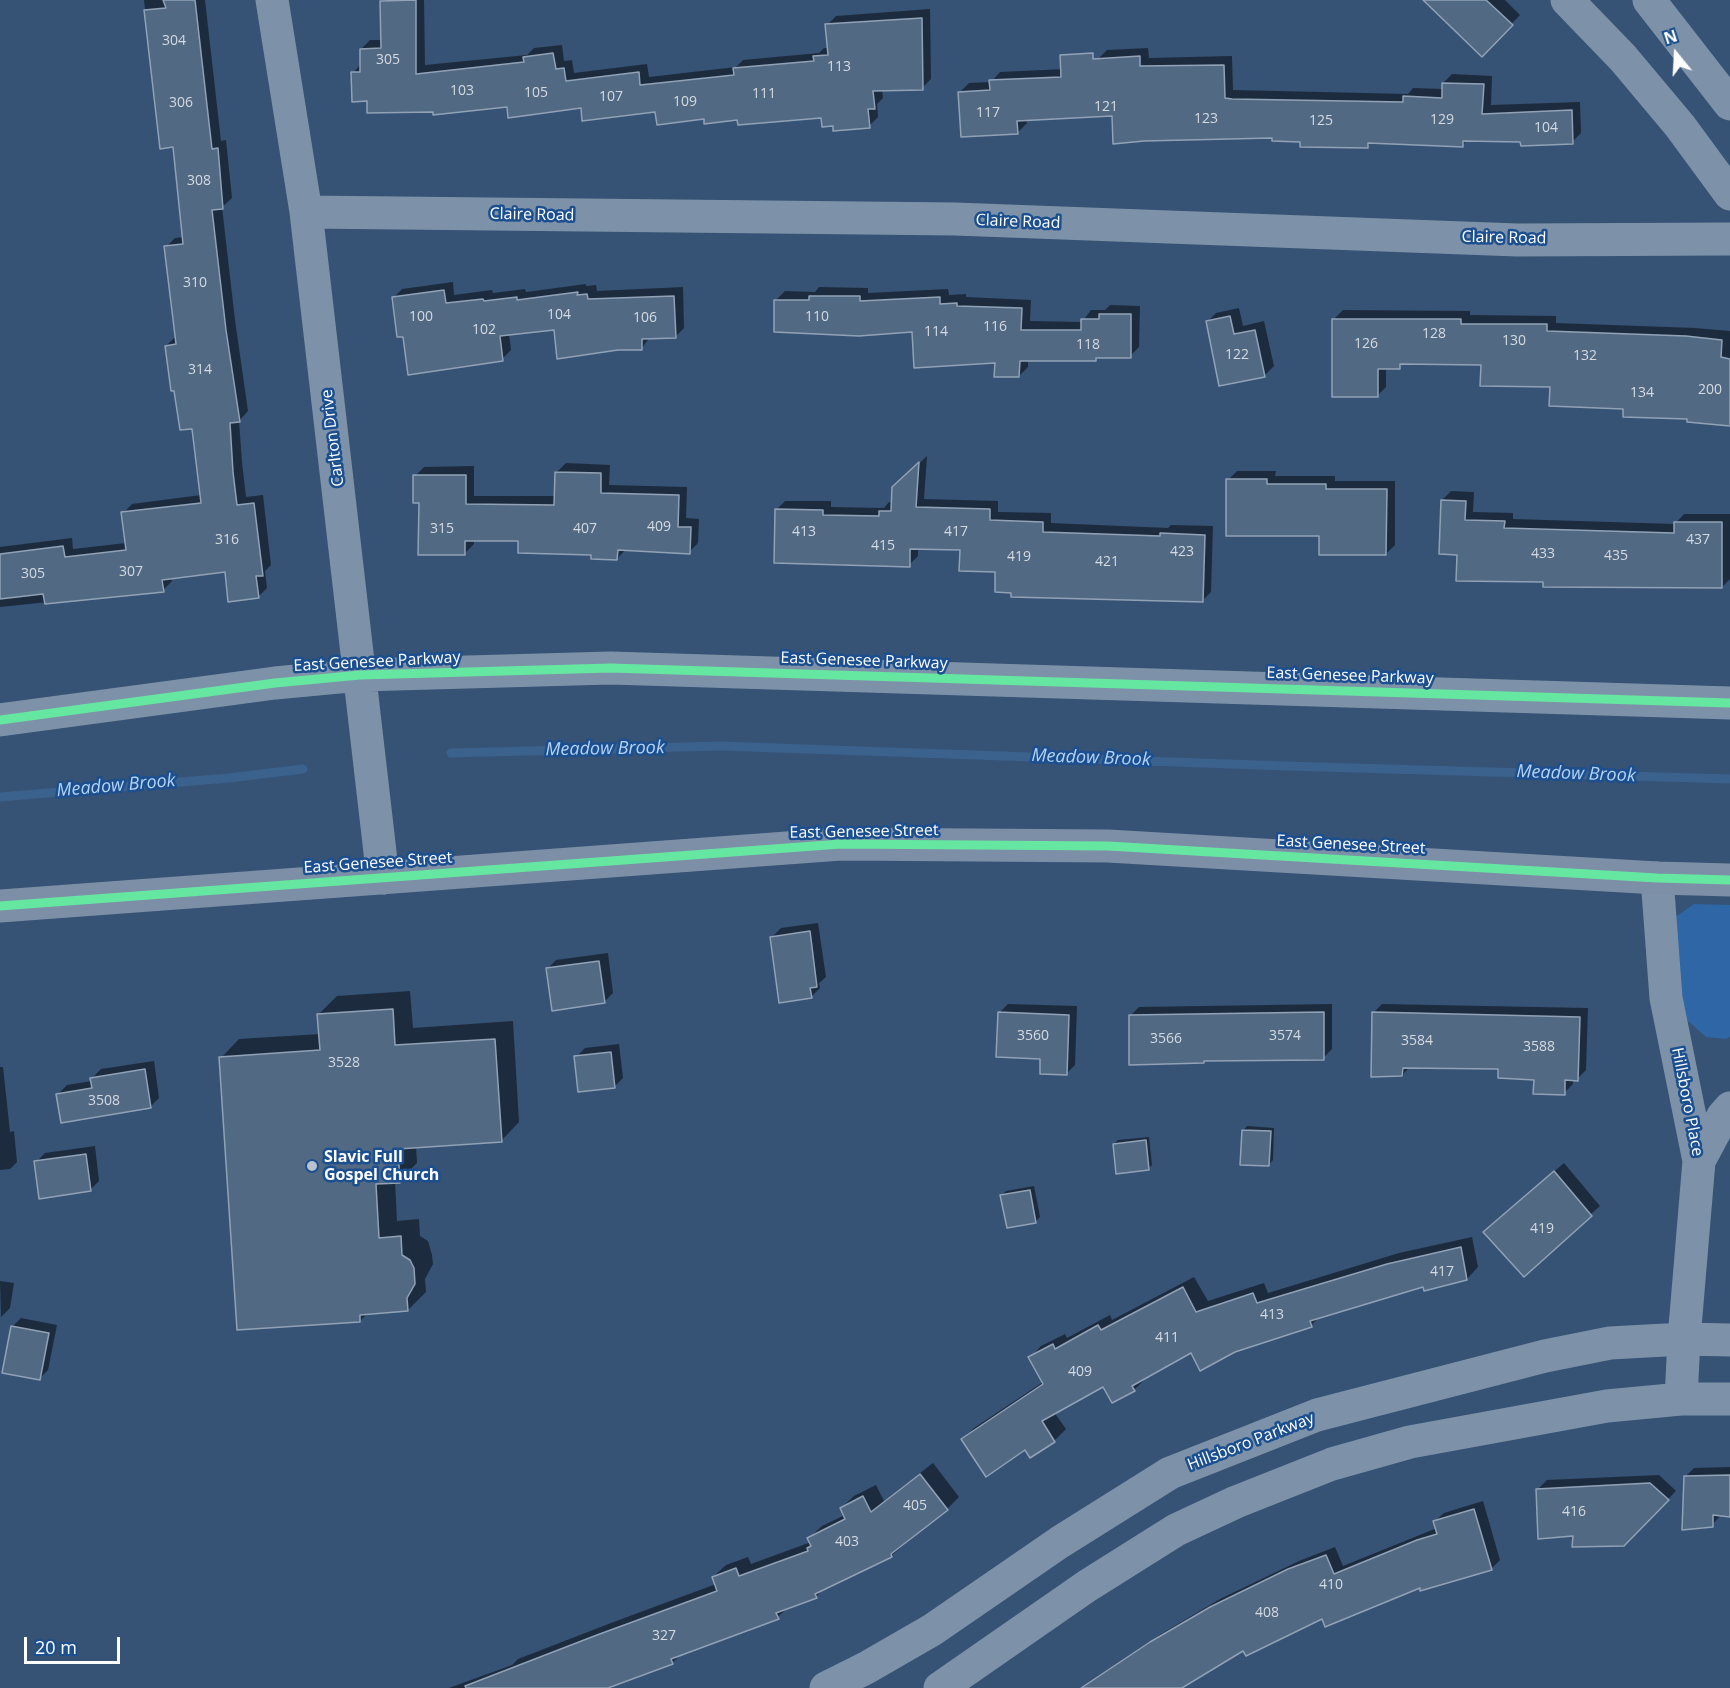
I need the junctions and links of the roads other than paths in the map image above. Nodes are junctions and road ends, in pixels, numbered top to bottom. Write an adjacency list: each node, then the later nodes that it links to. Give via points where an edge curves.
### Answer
1 (272, 0): 6 (street, Carlton Drive)
2 (1567, 0): 5 (street, via 1623,58)
3 (1649, 0): 4 (street)
4 (1730, 104)
5 (1730, 194)
6 (306, 212): 7 (street, Claire Road, via 955,219 1517,240); 8 (street, Carlton Drive)
7 (1730, 239)
8 (360, 675): 9 (street, East Genesee Parkway, via 611,668); 10 (street, East Genesee Parkway); 11 (street, Carlton Drive)
9 (1730, 703)
10 (0, 720)
11 (383, 878): 12 (main road, East Genesee Street, via 852,844 1108,846); 14 (main road, East Genesee Street)
12 (1657, 878): 13 (main road, East Genesee Street); 16 (street, Hillsboro Place, via 1666,998)
13 (1730, 880)
14 (0, 906)
15 (1730, 1108): 16 (street)
16 (1699, 1161): 17 (street, Hillsboro Place)
17 (1684, 1339): 18 (street, Hillsboro Parkway); 19 (street, Hillsboro Place); 21 (street, Hillsboro Parkway, via 1610,1343 1545,1356 1328,1412 1170,1473 932,1630)
18 (1730, 1340)
19 (1681, 1399): 20 (street); 22 (street, via 1607,1406 1410,1442 1322,1468 1176,1530)
20 (1730, 1399)
21 (826, 1688)
22 (940, 1688)

